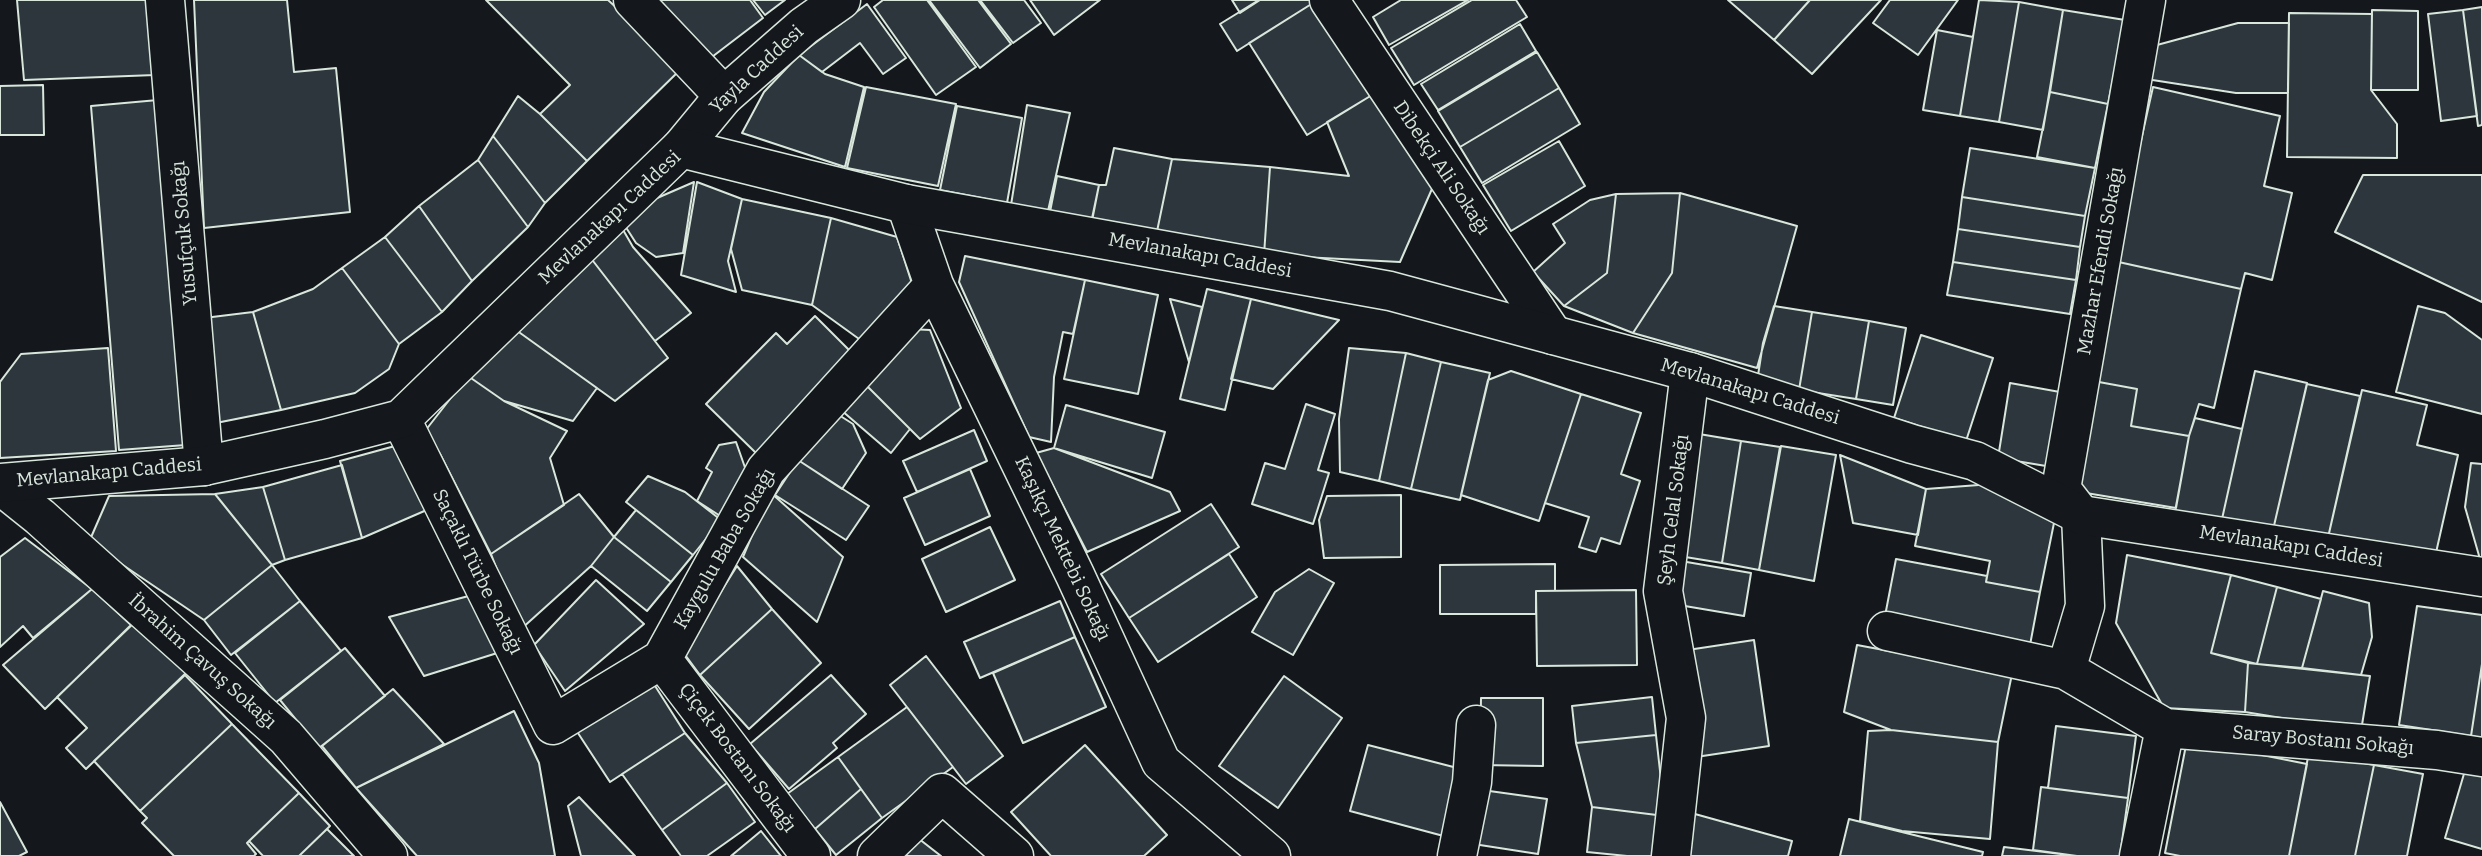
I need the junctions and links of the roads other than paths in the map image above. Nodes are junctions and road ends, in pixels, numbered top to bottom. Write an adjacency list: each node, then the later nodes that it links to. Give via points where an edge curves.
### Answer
1 (165, 0): 13 (street, Yusufçuk Sokağı)
2 (633, 0): 6 (street)
3 (841, 0): 6 (street, Yayla Caddesi)
4 (1329, 0): 10 (street, Dibekçi Ali Sokağı)
5 (2146, 0): 15 (street, Mazhar Efendi Sokağı, via 2061,489)
6 (724, 96): 7 (street, Yayla Caddesi)
7 (681, 148): 8 (street, Mevlanakapı Caddesi); 12 (street, Mevlanakapı Caddesi)
8 (906, 204): 9 (street, Kaşıkçı Mektebi Sokağı); 10 (street, Mevlanakapı Caddesi, via 1390,290)
9 (934, 285): 18 (street, Kaygulu Baba Sokağı, via 766,470); 28 (street, Kaşıkçı Mektebi Sokağı, via 1161,762)
10 (1553, 335): 11 (street, Mevlanakapı Caddesi)
11 (1690, 372): 15 (street, Mevlanakapı Caddesi, via 1975,461); 30 (street, Şeyh Celal Sokağı, via 1663,592 1686,718)
12 (401, 419): 13 (street, Mevlanakapı Caddesi); 20 (street, Saçaklı Türbe Sokağı)
13 (204, 466): 14 (street, Mevlanakapı Caddesi)
14 (0, 484): 24 (street, İbrahim Çavuş Sokağı, via 286,737)
15 (2081, 515): 16 (street, Mevlanakapı Caddesi); 19 (street, via 2085,606)
16 (2482, 577)
17 (1887, 631): 19 (street)
18 (662, 659): 20 (street, Kaygulu Baba Sokağı); 25 (street, Çiçek Bostanı Sokağı)
19 (2066, 670): 22 (street)
20 (553, 725)
21 (1476, 725): 29 (street, via 1472,782)
22 (2165, 728): 23 (street, Saray Bostanı Sokağı); 31 (street)
23 (2482, 757)
24 (388, 856)
25 (811, 856)
26 (877, 856): 27 (street, via 942,793)
27 (1014, 856)
28 (1271, 856)
29 (1457, 856)
30 (1671, 856)
31 (2139, 856)

